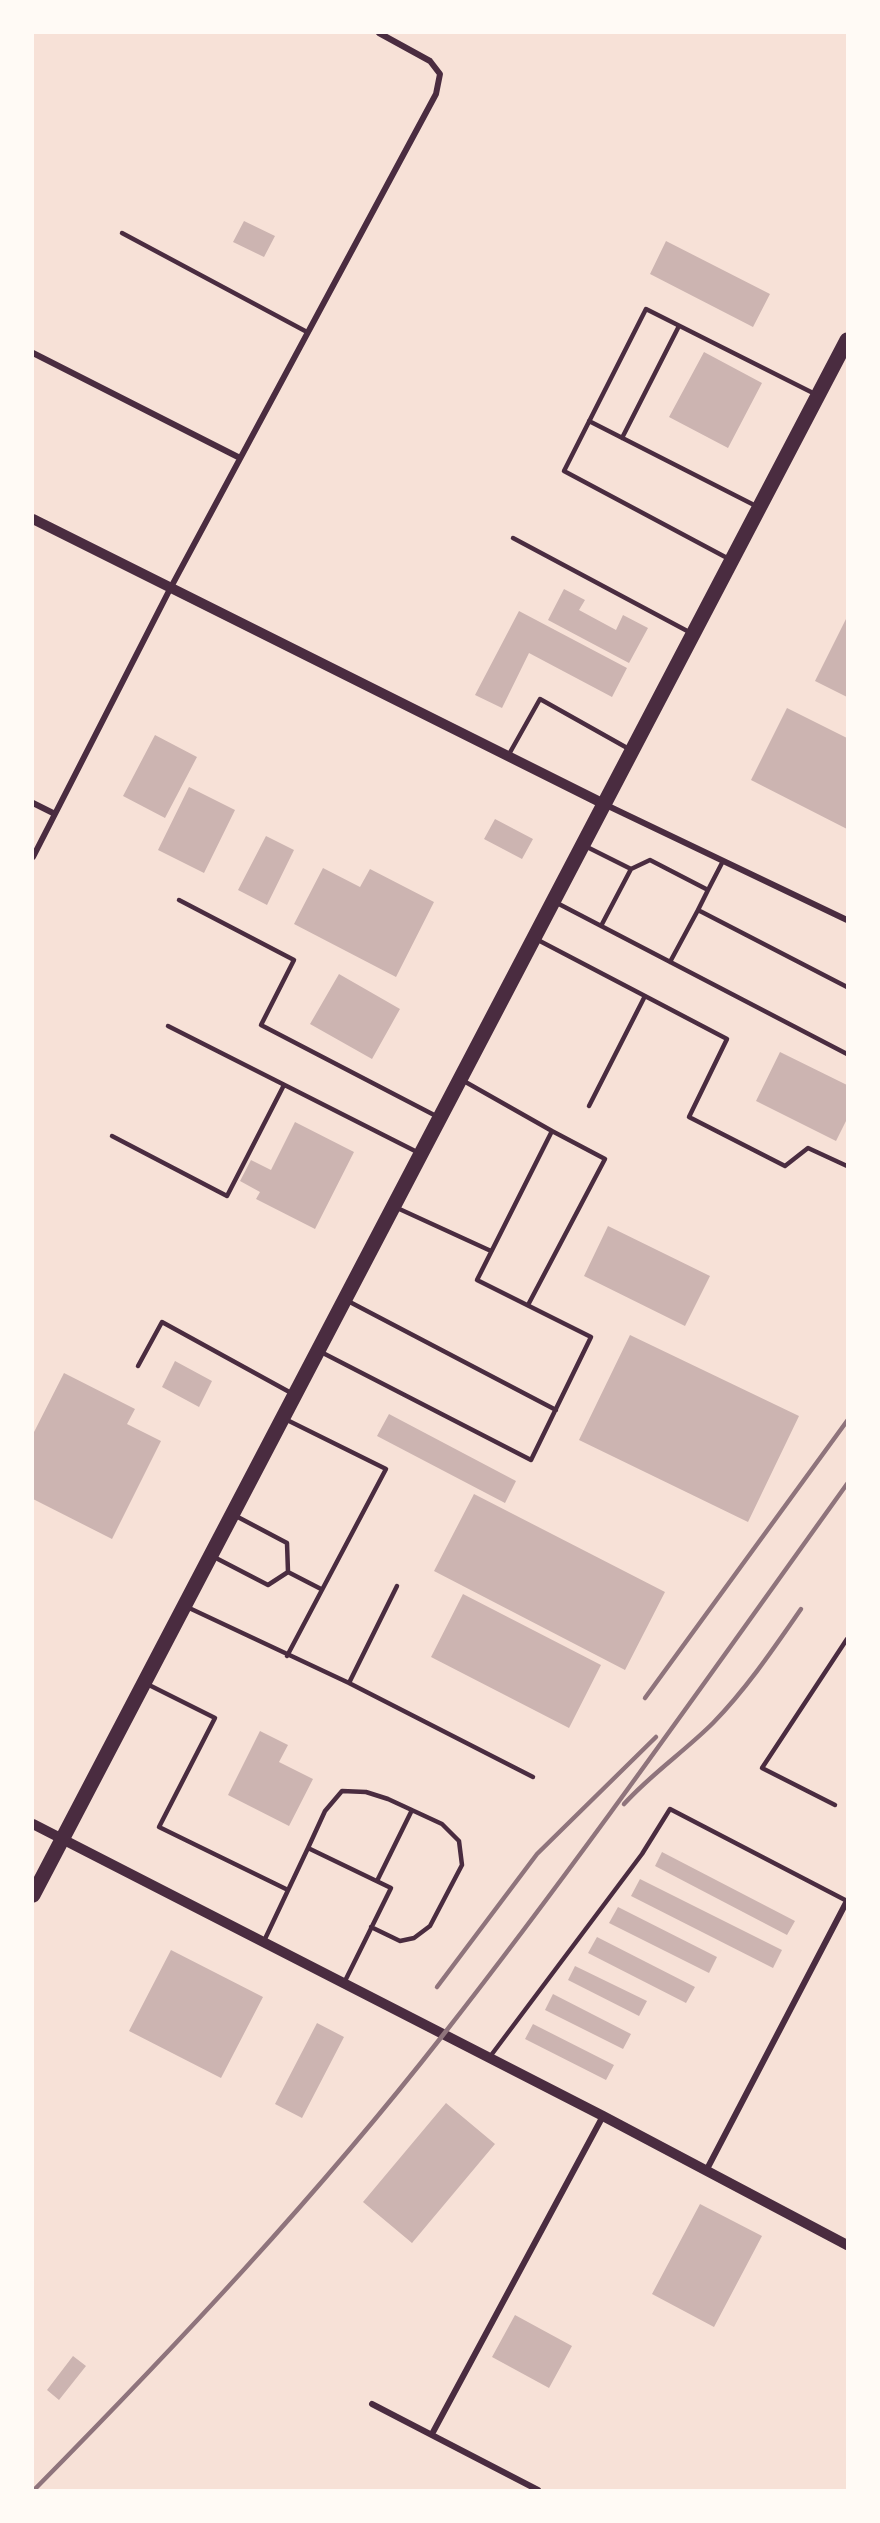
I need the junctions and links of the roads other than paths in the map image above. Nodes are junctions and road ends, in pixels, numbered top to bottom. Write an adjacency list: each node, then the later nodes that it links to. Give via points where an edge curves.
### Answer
1 (379, 33): 4 (street, via 430,61 440,74 436,94)
2 (122, 233): 4 (lane)
3 (679, 326): 7 (lane); 8 (lane, via 646,309); 9 (lane)
4 (307, 332): 10 (street)
5 (847, 340): 7 (main road)
6 (33, 353): 10 (street)
7 (818, 396): 11 (main road)
8 (589, 421): 9 (lane); 14 (lane, via 564,471)
9 (622, 438): 11 (lane)
10 (240, 458): 15 (street)
11 (759, 508): 14 (main road)
12 (33, 519): 15 (street)
13 (513, 538): 16 (lane)
14 (732, 560): 16 (main road)
15 (170, 589): 18 (street); 21 (street)
16 (693, 634): 17 (main road)
17 (632, 750): 18 (lane, via 540,699); 20 (main road)
18 (508, 756): 20 (street)
19 (33, 803): 21 (street)
20 (604, 804): 22 (main road); 24 (street)
21 (55, 814): 23 (street)
22 (583, 845): 25 (lane); 28 (main road)
23 (33, 857)
24 (723, 861): 26 (lane); 30 (street)
25 (631, 869): 26 (lane, via 650,860); 31 (lane)
26 (708, 890): 29 (lane)
27 (179, 900): 41 (lane, via 294,960 261,1025)
28 (553, 901): 31 (lane); 32 (main road)
29 (698, 910): 33 (lane); 34 (lane)
30 (847, 920)
31 (602, 926): 33 (lane)
32 (534, 938): 35 (lane); 38 (main road)
33 (670, 962): 37 (lane)
34 (847, 987)
35 (645, 996): 40 (lane); 45 (lane, via 727,1039 689,1117 785,1166 808,1148)
36 (168, 1026): 39 (lane)
37 (847, 1054)
38 (460, 1079): 41 (main road); 42 (lane)
39 (284, 1085): 43 (lane, via 227,1196); 44 (lane)
40 (589, 1106)
41 (440, 1118): 44 (main road)
42 (552, 1131): 47 (lane); 49 (lane, via 605,1159)
43 (112, 1136)
44 (421, 1154): 46 (main road)
45 (847, 1166)
46 (394, 1206): 47 (lane); 48 (main road)
47 (491, 1251): 49 (lane, via 477,1280)
48 (345, 1300): 50 (main road); 53 (lane)
49 (528, 1305): 53 (lane, via 591,1337)
50 (318, 1351): 52 (main road); 53 (lane, via 531,1460)
51 (138, 1366): 52 (lane, via 162,1322)
52 (295, 1395): 54 (main road)
53 (556, 1410)
54 (284, 1418): 55 (main road); 59 (lane, via 386,1469)
55 (233, 1514): 56 (main road); 57 (lane, via 287,1543)
56 (211, 1556): 57 (lane, via 268,1585); 60 (main road)
57 (288, 1572): 59 (lane)
58 (397, 1586): 64 (lane)
59 (321, 1589): 62 (lane)
60 (185, 1606): 62 (lane); 63 (main road)
61 (847, 1639): 66 (lane, via 762,1768)
62 (287, 1656): 64 (lane)
63 (145, 1683): 69 (main road); 72 (lane, via 215,1718 159,1827)
64 (349, 1683): 65 (lane)
65 (533, 1777)
66 (835, 1805)
67 (412, 1810): 70 (lane, via 366,1792 342,1791 325,1811); 71 (lane); 75 (lane, via 442,1824 459,1841 462,1865 430,1926 414,1938 400,1941)
68 (33, 1824): 69 (street)
69 (62, 1840): 73 (main road); 76 (street)
70 (308, 1848): 71 (lane); 72 (lane)
71 (377, 1881): 75 (lane, via 391,1888)
72 (288, 1890): 76 (lane)
73 (33, 1895)
74 (847, 1901): 78 (lane, via 670,1809 642,1854); 80 (street)
75 (372, 1928): 77 (lane)
76 (262, 1943): 77 (street)
77 (343, 1985): 78 (street)
78 (489, 2059): 79 (street)
79 (603, 2116): 80 (street); 83 (street)
80 (706, 2171): 81 (street)
81 (847, 2245)
82 (372, 2404): 83 (street)
83 (432, 2434): 84 (street)
84 (538, 2490)

